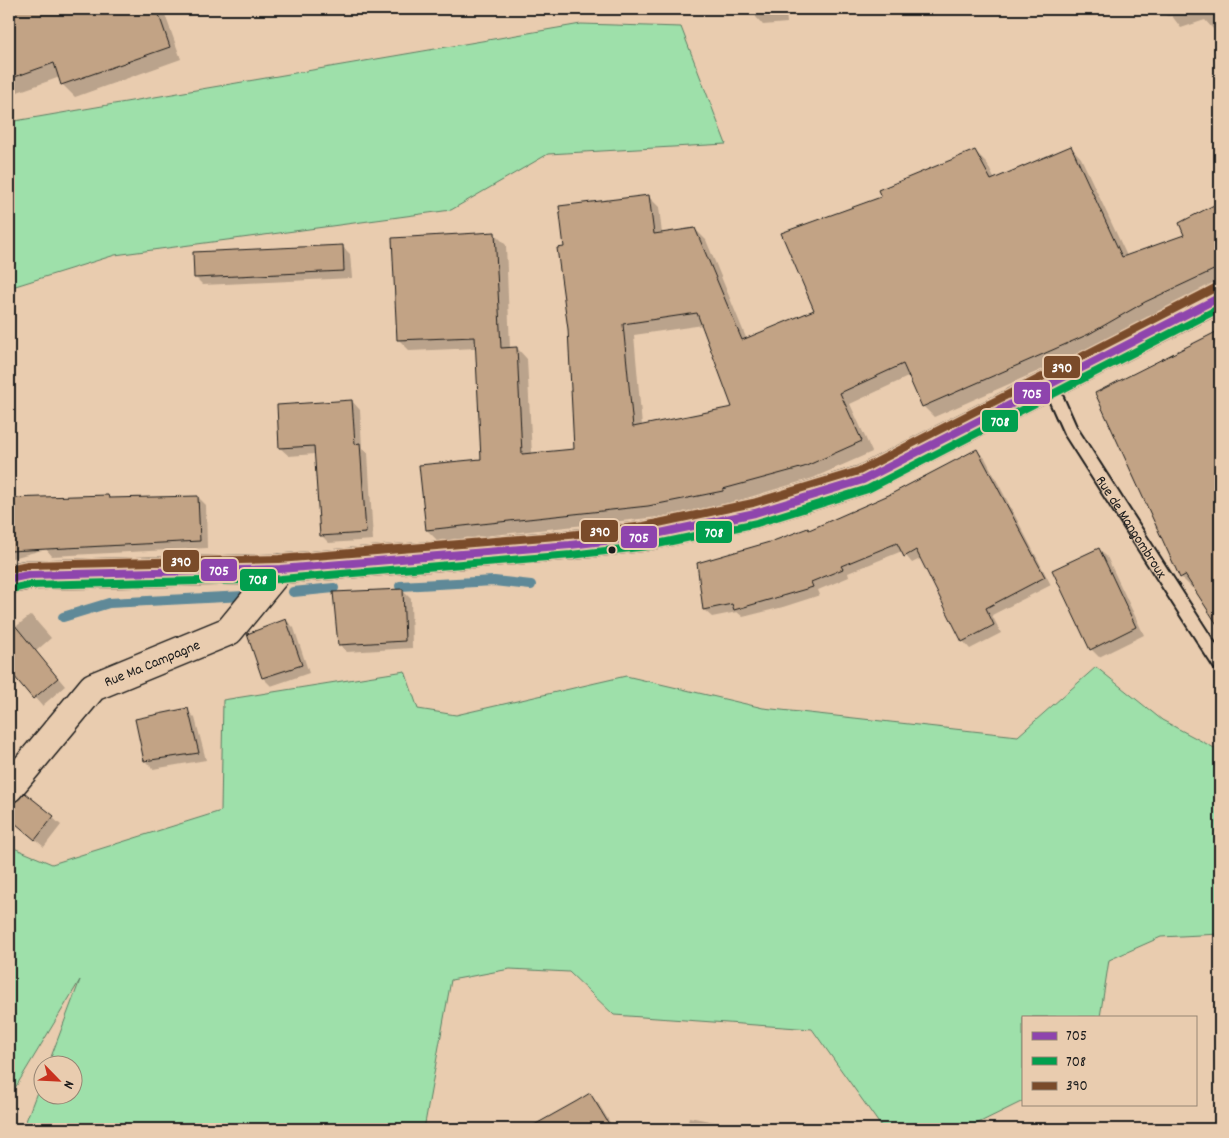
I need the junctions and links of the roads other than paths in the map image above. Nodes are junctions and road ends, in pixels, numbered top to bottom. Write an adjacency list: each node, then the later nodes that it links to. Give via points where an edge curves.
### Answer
1 (1220, 297): 2 (main road)
2 (1050, 385): 3 (main road, via 863,480 755,513 646,536); 5 (lane, Rue de Mangombroux, via 1070,430)
3 (280, 569): 4 (main road, via 28,575); 6 (main road, Rue Ma Campagne, via 230,631 93,687)
4 (9, 579)
5 (1220, 664)
6 (9, 788)

